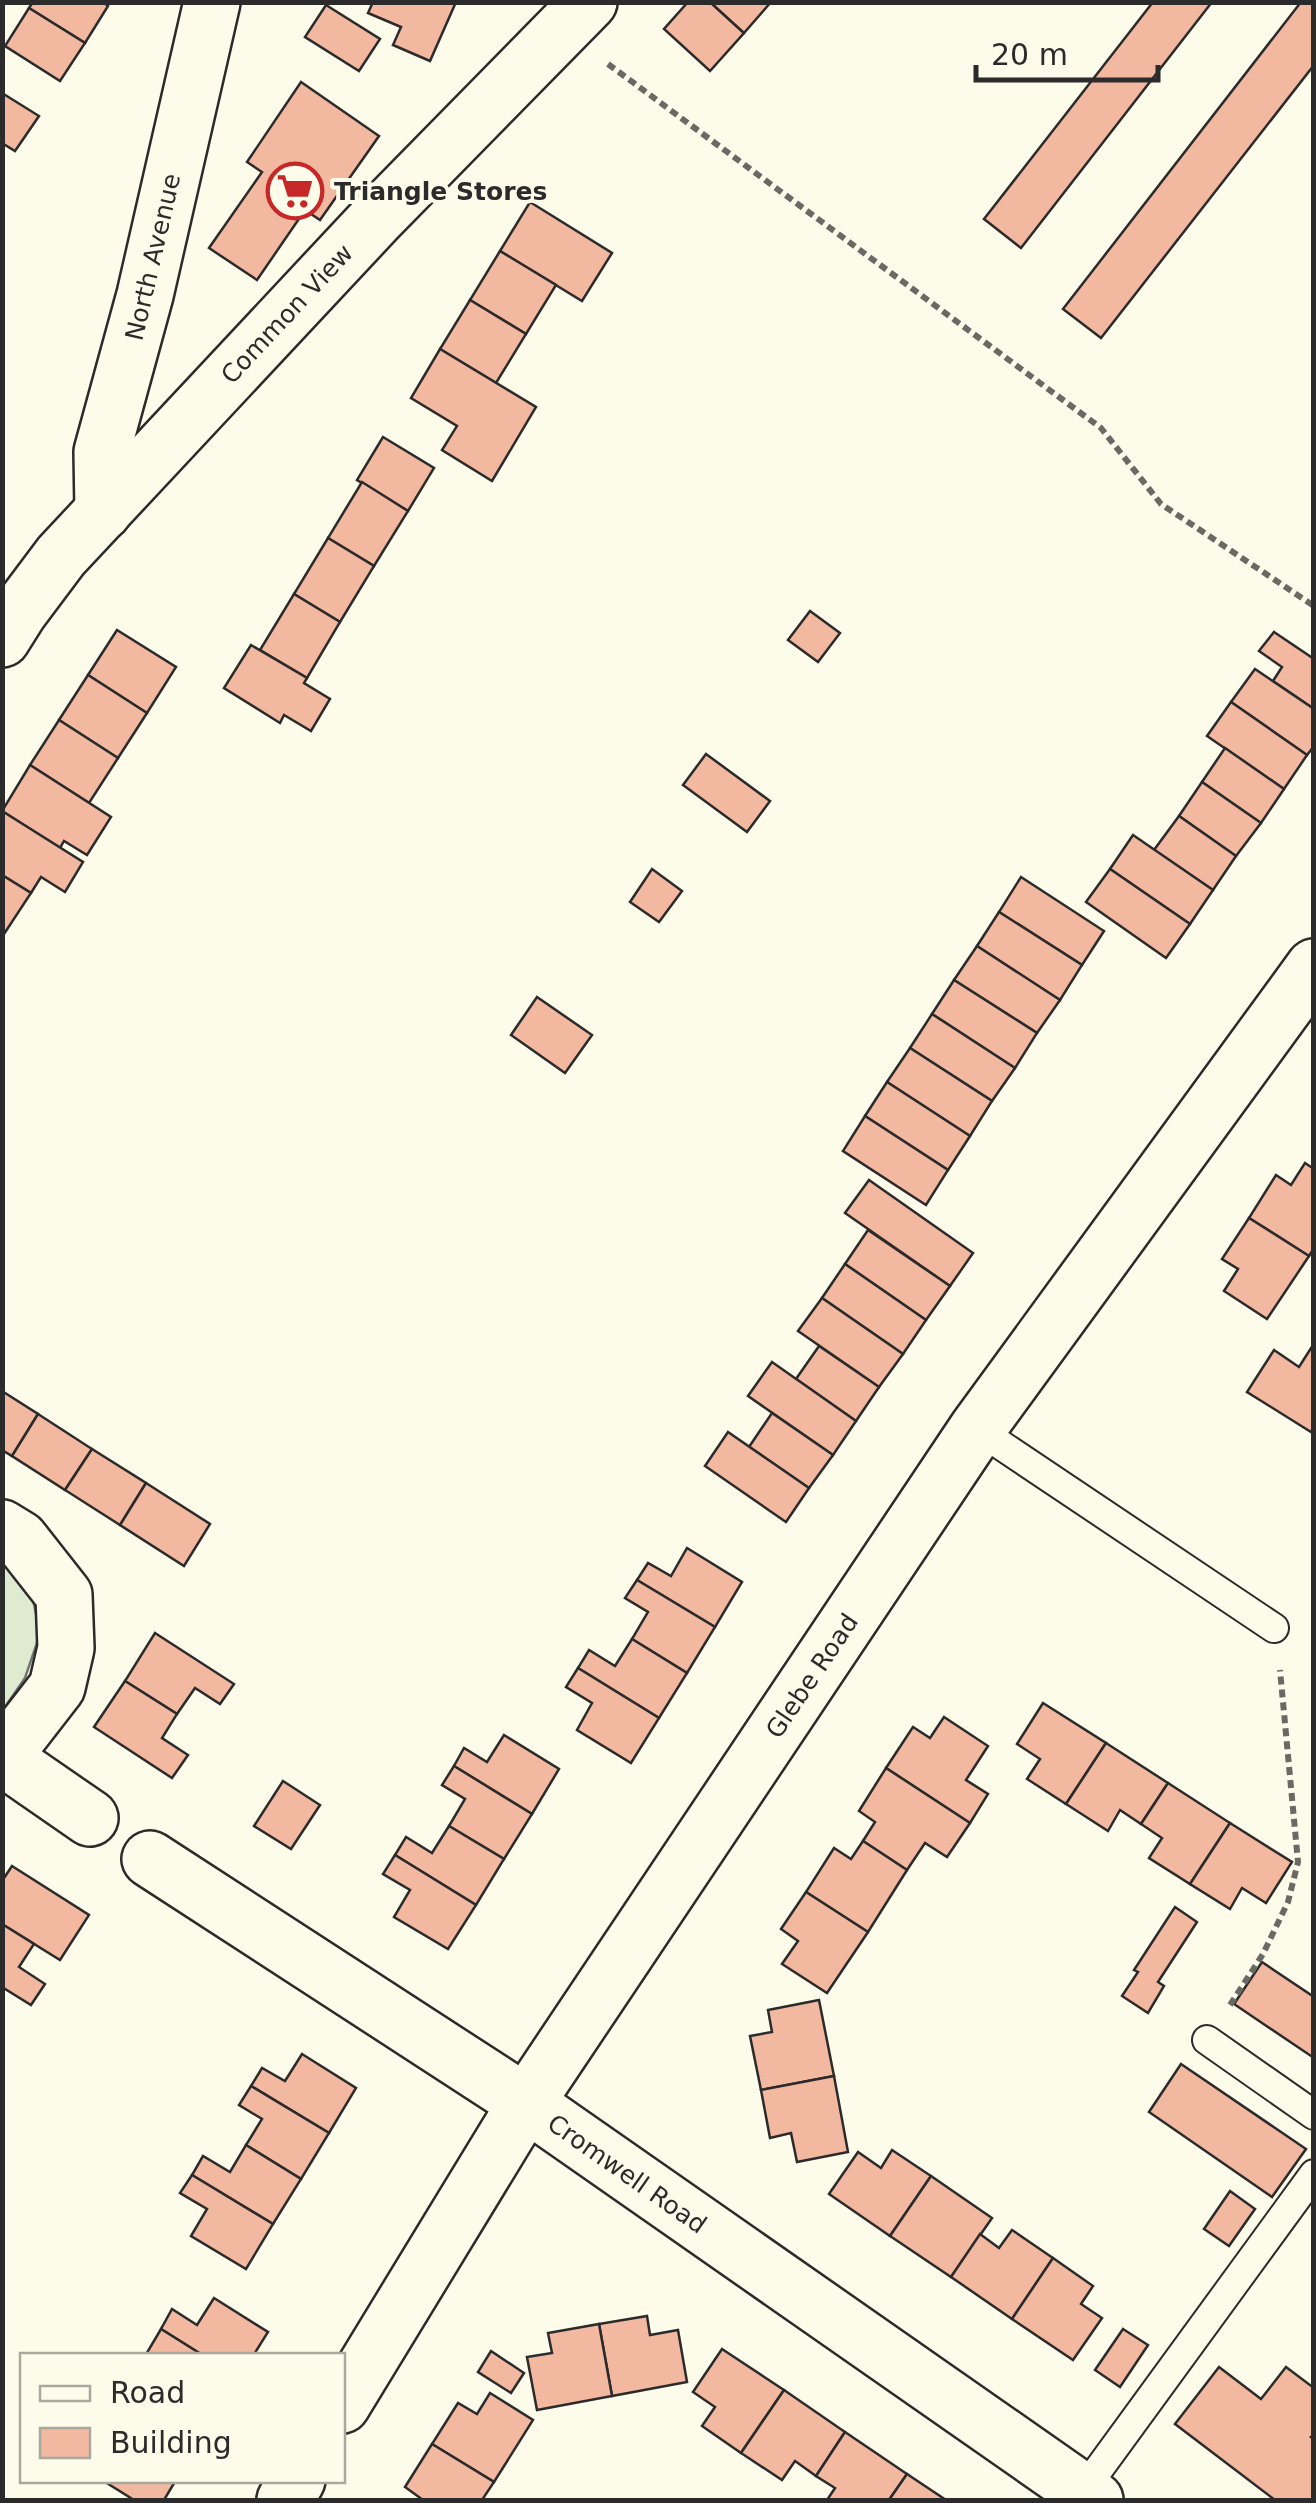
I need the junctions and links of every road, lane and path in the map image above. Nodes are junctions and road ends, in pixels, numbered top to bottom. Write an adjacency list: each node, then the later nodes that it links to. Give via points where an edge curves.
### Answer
1 (212, 2): 3 (street, North Avenue, via 102,452)
2 (578, 14): 3 (street, Common View, via 376,218); 4 (path, via 612,67 1101,428 1161,504)
3 (104, 512): 5 (street, Common View, via 61,556)
4 (1314, 606)
5 (2, 639)
6 (1314, 967): 7 (street, Glebe Road)
7 (977, 1429): 9 (lane); 14 (street, Glebe Road)
8 (2, 1528): 10 (street, via 20,1539 64,1595 66,1648 57,1687)
9 (1274, 1628): 13 (path, via 1298,1862 1263,1954)
10 (3, 1758): 11 (street)
11 (90, 1818)
12 (150, 1859): 14 (street, Cromwell Road)
13 (1207, 2040): 15 (lane)
14 (526, 2104): 17 (street, Glebe Road); 18 (street, Cromwell Road)
15 (1314, 2115)
16 (1314, 2174): 18 (lane)
17 (345, 2400)
18 (1088, 2496)

